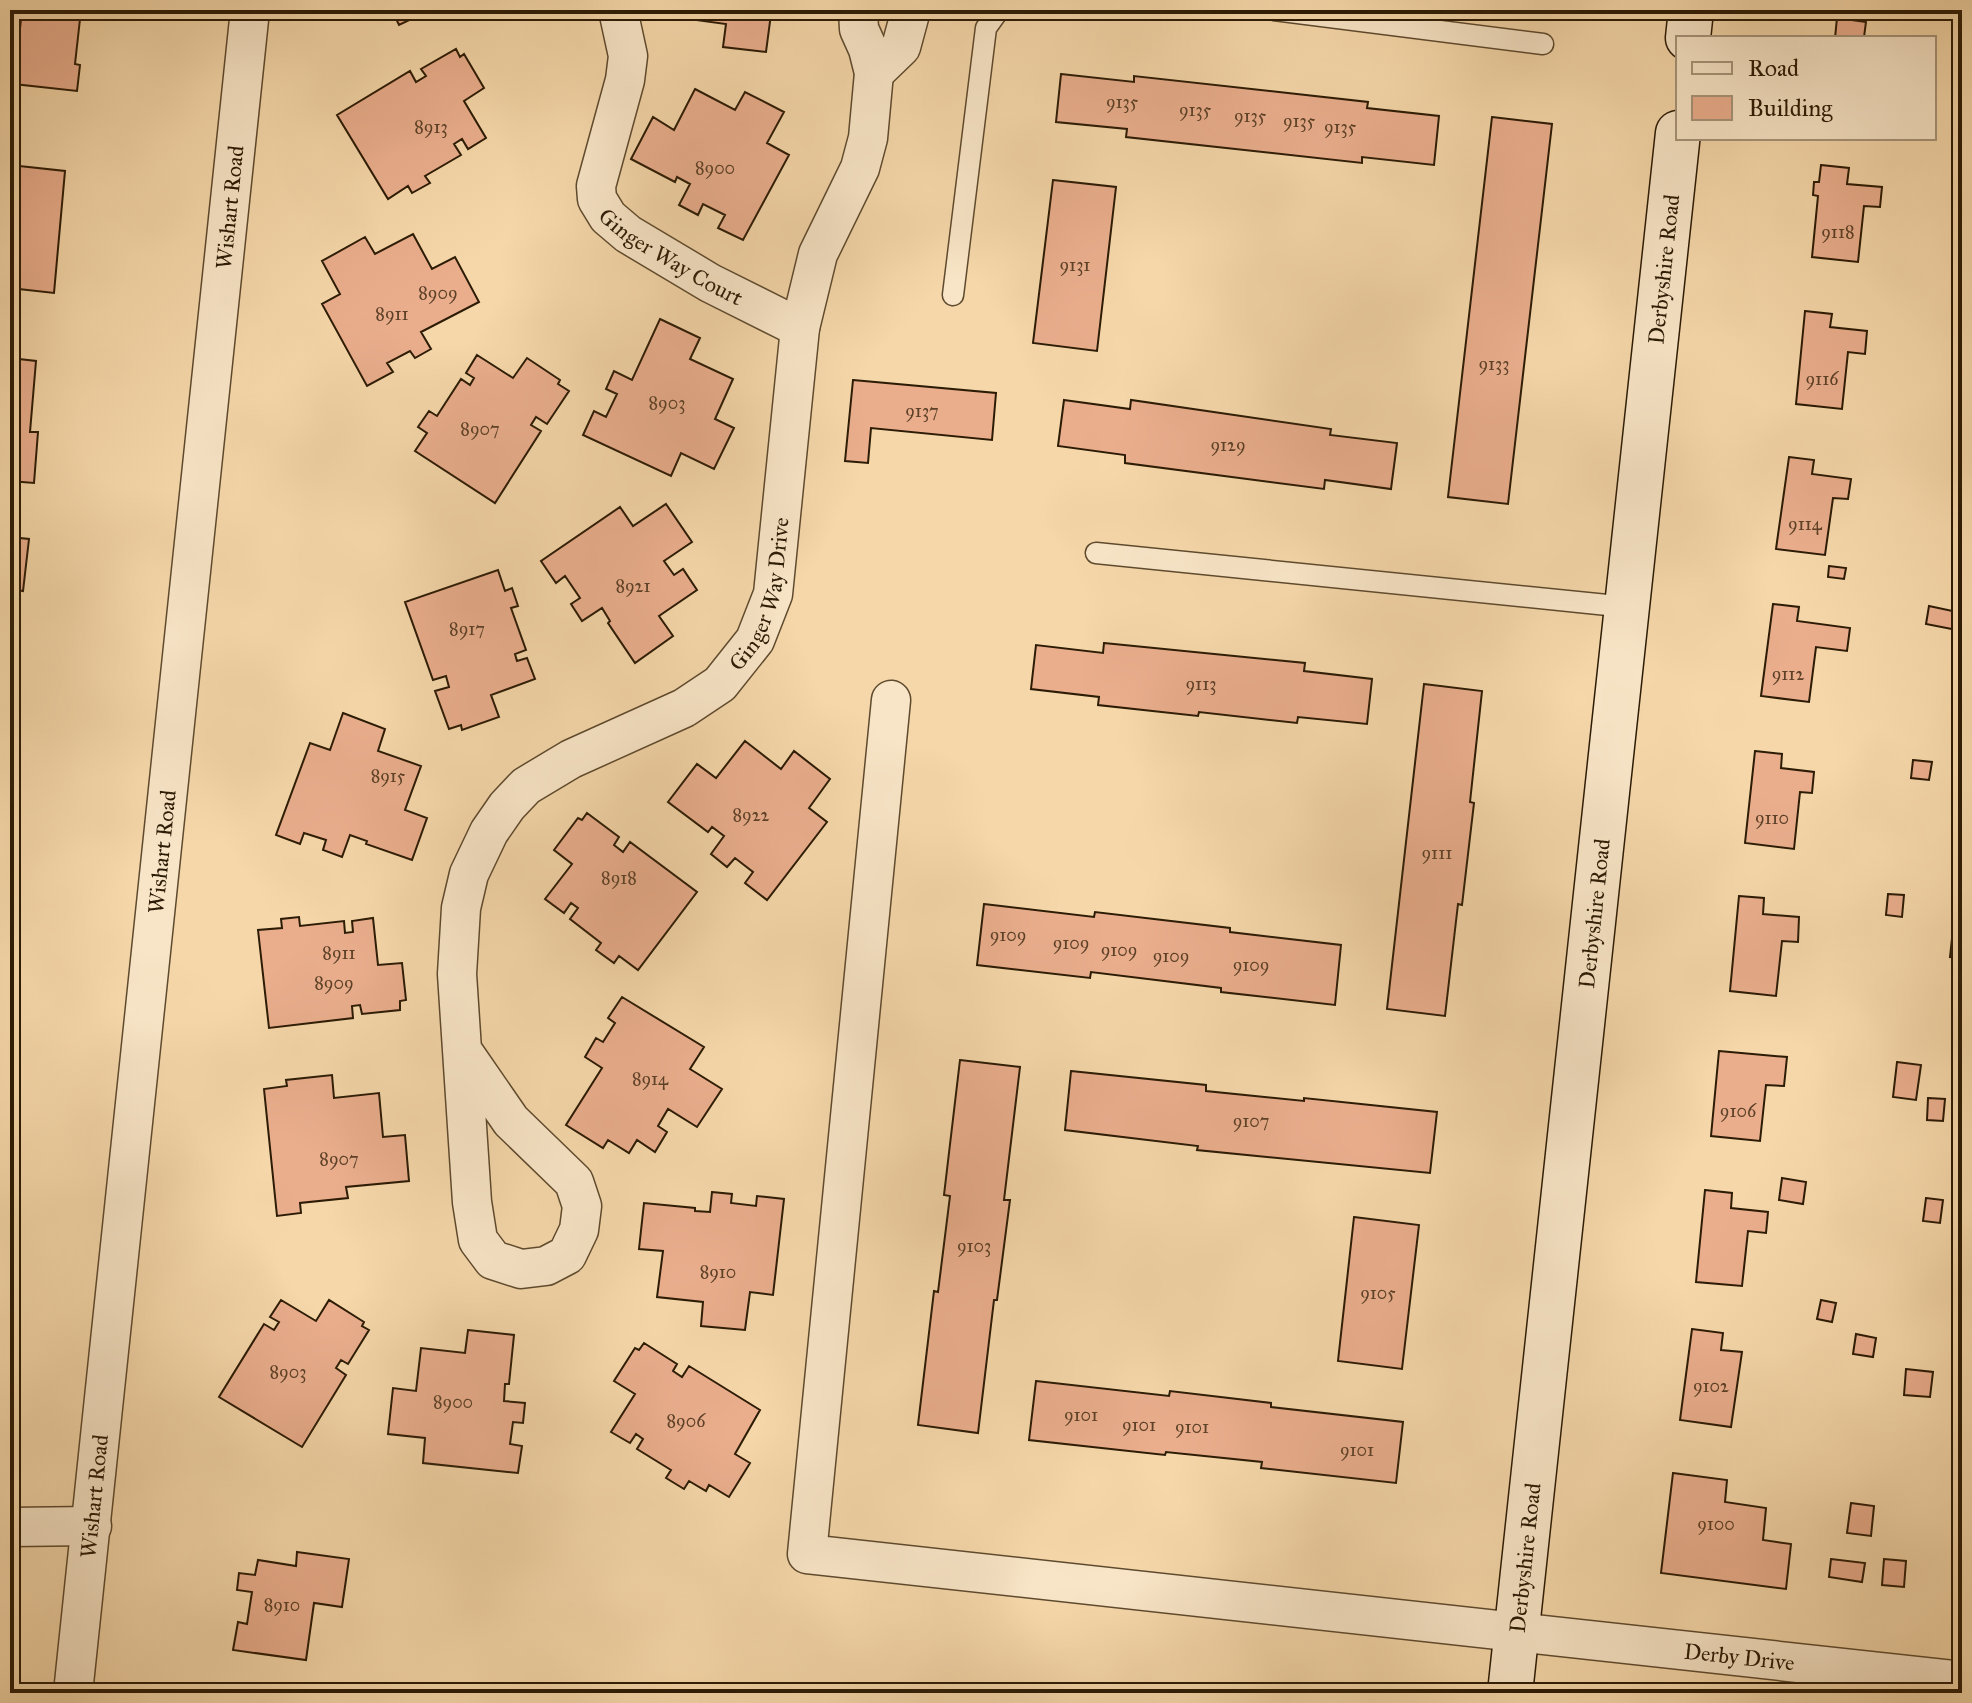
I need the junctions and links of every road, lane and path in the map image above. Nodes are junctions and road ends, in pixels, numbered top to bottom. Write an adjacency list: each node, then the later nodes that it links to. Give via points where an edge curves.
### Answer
1 (250, 10): 18 (street, Wishart Road)
2 (618, 10): 13 (street, Ginger Way Court, via 627,68 597,199 628,234)
3 (858, 10): 10 (street, Ginger Way Drive)
4 (911, 10): 10 (street, via 901,47)
5 (999, 10): 12 (lane, via 986,28)
6 (1274, 10): 9 (lane)
7 (1691, 10): 8 (street)
8 (1688, 36)
9 (1543, 44)
10 (874, 73): 13 (street, Ginger Way Drive, via 860,168 818,254)
11 (1677, 140): 15 (street, Derbyshire Road)
12 (953, 295)
13 (800, 328): 17 (street, Ginger Way Drive, via 773,594 755,640 720,684 684,708 571,759 526,786 507,806 469,874 461,908 457,974)
14 (1096, 553): 15 (lane)
15 (1627, 607): 20 (street, Derbyshire Road)
16 (891, 700): 20 (street, Derby Drive, via 807,1554)
17 (462, 1050): 17 (street, Ginger Way Drive, via 478,1240 493,1260 521,1269 546,1266 567,1255 579,1230 582,1206 574,1182 511,1121)
18 (92, 1526): 19 (street); 22 (street, Wishart Road)
19 (10, 1527)
20 (1517, 1630): 21 (street, Derby Drive); 23 (street, Derbyshire Road)
21 (1962, 1681)
22 (73, 1693)
23 (1510, 1693)

